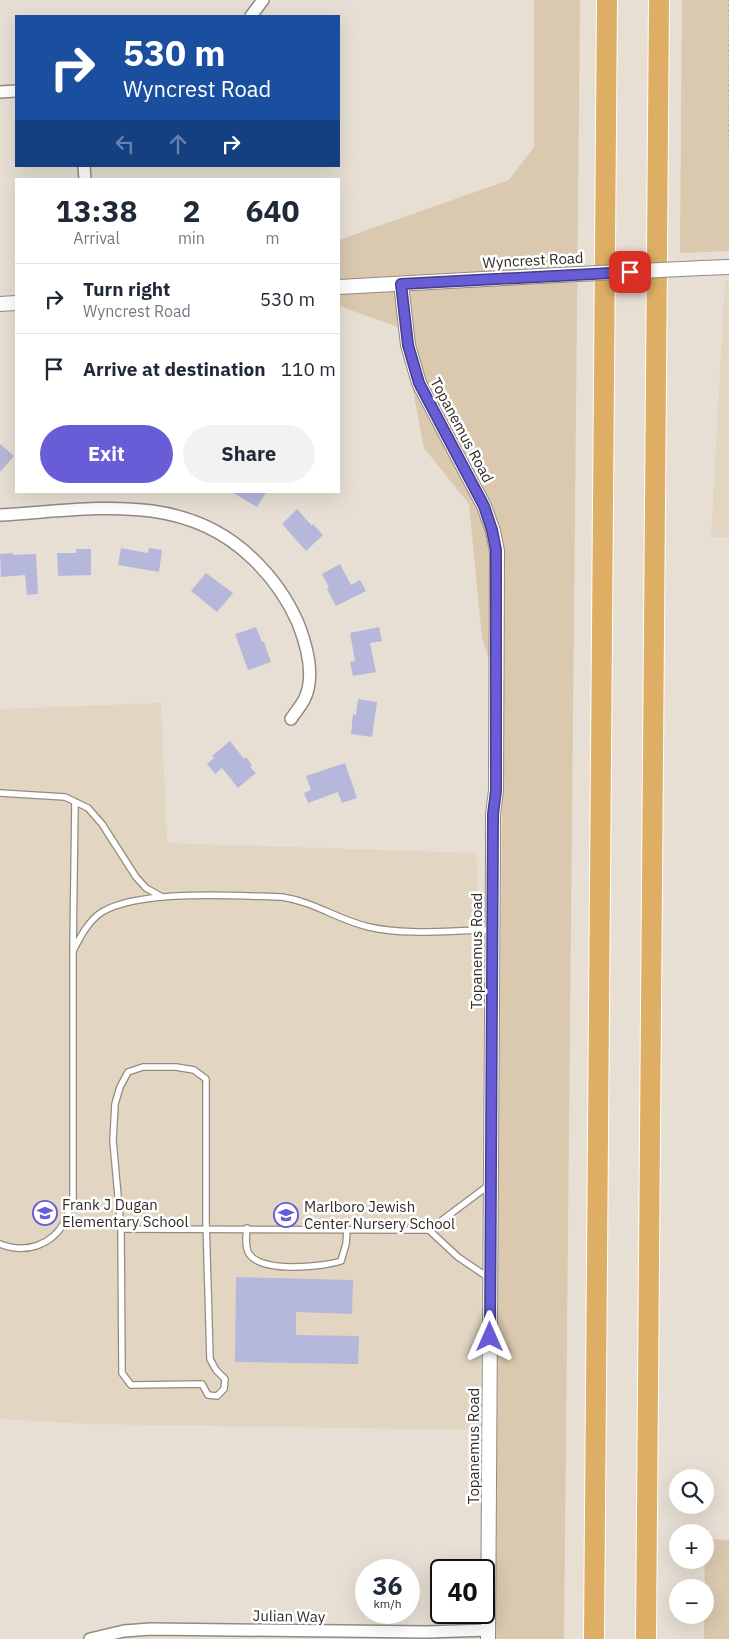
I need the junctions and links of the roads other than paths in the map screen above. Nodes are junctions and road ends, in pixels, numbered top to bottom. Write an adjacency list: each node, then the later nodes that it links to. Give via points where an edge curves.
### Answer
1 (263, 0): 4 (street)
2 (607, 0): 29 (highway)
3 (659, 0): 30 (highway)
4 (252, 15)
5 (15, 91): 6 (street)
6 (0, 92)
7 (729, 266): 8 (street, Wyncrest Road, bridge)
8 (401, 284): 9 (street, Wyncrest Road); 17 (street, Topanemus Road, via 408,345 419,383 484,506 496,550)
9 (340, 287)
10 (15, 303): 11 (street)
11 (0, 304)
12 (0, 515): 13 (street, via 147,509 184,517 235,543 271,578 300,628 309,661 309,683 304,700)
13 (291, 719)
14 (0, 793): 15 (lane, via 65,797)
15 (76, 802): 16 (lane, via 88,808 102,824 136,877 146,888); 18 (lane)
16 (162, 897): 17 (lane, via 282,897 299,899 367,926 397,932); 18 (lane, via 116,905 101,912 82,933)
17 (492, 930): 19 (street, Topanemus Road)
18 (73, 952): 25 (lane, via 72,1202 64,1222 49,1239 33,1248 12,1249)
19 (491, 1183): 24 (lane); 26 (street, Topanemus Road)
20 (247, 1228): 22 (lane); 23 (lane); 23 (lane, via 249,1253 257,1262 272,1266 328,1265 341,1261)
21 (121, 1229): 22 (lane); 22 (lane, via 113,1141 115,1104 120,1087 128,1072 143,1067 176,1067 194,1070 206,1079); 22 (lane, via 122,1373 131,1385 202,1384 208,1395 216,1396 224,1389 226,1378 210,1359)
22 (206, 1229)
23 (347, 1230): 24 (lane)
24 (429, 1230): 26 (lane, via 458,1257)
25 (0, 1244)
26 (491, 1280): 27 (street, Topanemus Road)
27 (488, 1635): 28 (street, Julian Way, via 151,1629)
28 (90, 1639)
29 (594, 1639)
30 (646, 1639)

